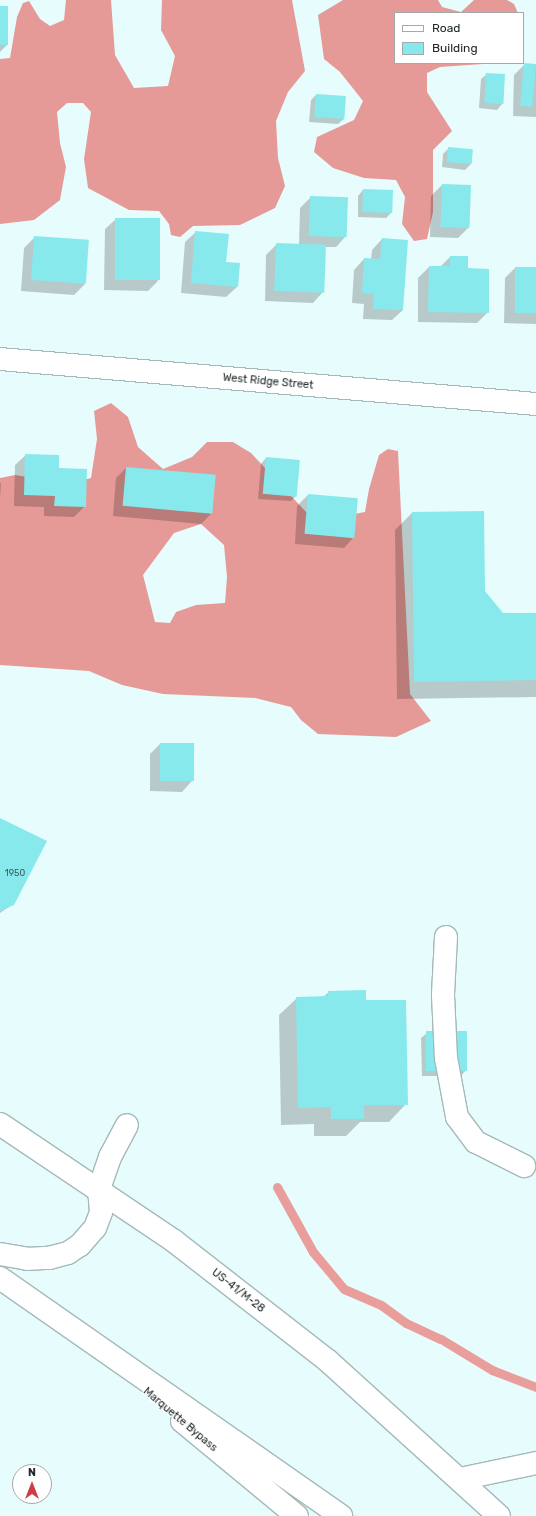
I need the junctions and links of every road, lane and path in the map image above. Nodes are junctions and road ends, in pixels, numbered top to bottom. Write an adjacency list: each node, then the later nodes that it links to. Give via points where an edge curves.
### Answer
1 (0, 359): 2 (main road, West Ridge Street)
2 (536, 404)
3 (446, 937): 6 (main road, via 443,995 446,1058 457,1117 476,1142)
4 (0, 1124): 7 (main road, US-41/M-28)
5 (127, 1125): 7 (main road, via 110,1157)
6 (524, 1166)
7 (99, 1188): 8 (main road, via 101,1212 95,1228 80,1245 68,1253 49,1258 28,1259); 12 (main road, US-41/M-28, via 174,1241 327,1360)
8 (0, 1254)
9 (0, 1278): 10 (main road)
10 (64, 1324): 13 (main road, Marquette Bypass); 14 (main road)
11 (536, 1463): 12 (main road)
12 (460, 1479): 15 (main road)
13 (296, 1516)
14 (341, 1516)
15 (499, 1516)

